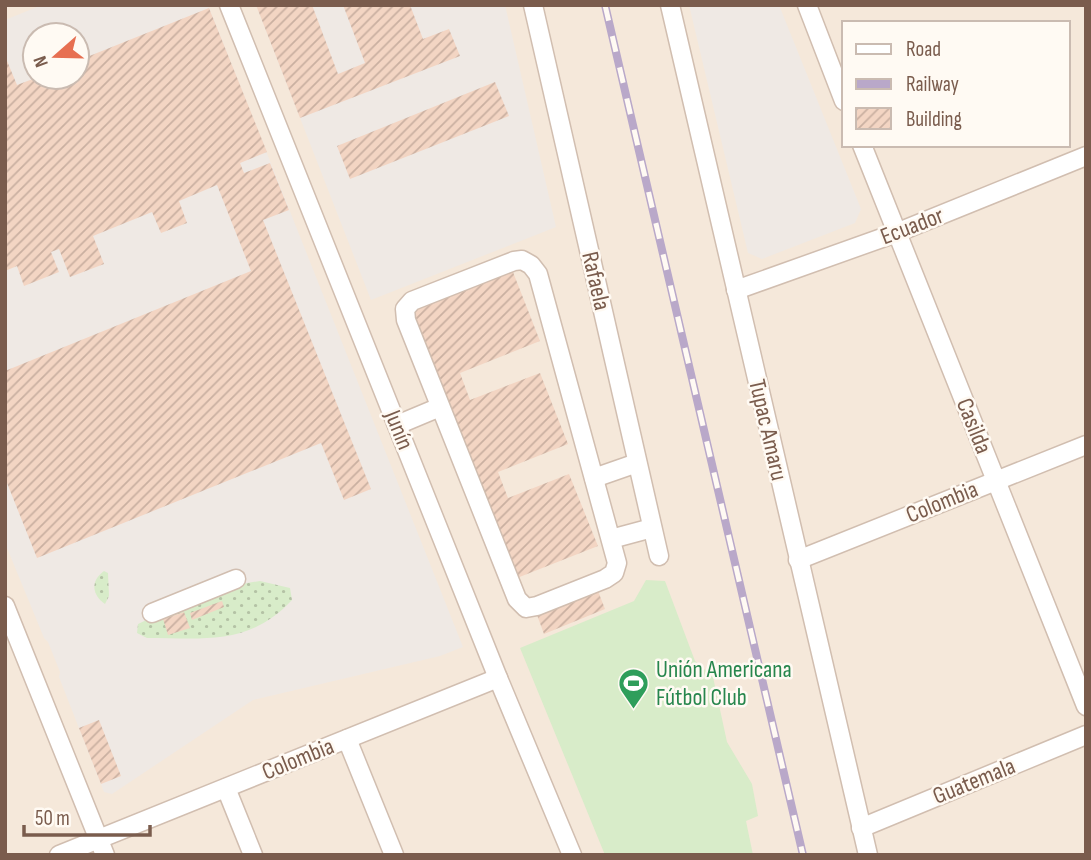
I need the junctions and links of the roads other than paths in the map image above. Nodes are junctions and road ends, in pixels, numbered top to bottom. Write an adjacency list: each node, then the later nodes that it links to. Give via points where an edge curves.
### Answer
1 (229, 5): 11 (street, Junín)
2 (533, 5): 13 (street, Rafaela)
3 (670, 5): 9 (street, Tupac Amaru)
4 (807, 5): 5 (street)
5 (842, 96)
6 (863, 147): 8 (street, Casilda)
7 (1086, 156): 8 (street, Ecuador)
8 (896, 233): 9 (street, Ecuador); 15 (street, Casilda)
9 (736, 290): 19 (street, Tupac Amaru)
10 (440, 407): 11 (street); 14 (street, via 405,320 405,309 412,301 522,260 538,274); 17 (street, via 517,599 526,608 614,573 617,563)
11 (397, 425): 23 (street, Junín)
12 (1086, 445): 15 (street, Colombia)
13 (638, 463): 14 (street); 16 (street, Rafaela)
14 (594, 478): 17 (street)
15 (996, 480): 19 (street, Colombia); 24 (street, Casilda)
16 (652, 528): 17 (street); 18 (street, Rafaela)
17 (611, 540)
18 (659, 556)
19 (798, 559): 28 (street, Tupac Amaru)
20 (236, 579): 22 (street)
21 (5, 606): 29 (street)
22 (152, 613)
23 (498, 678): 26 (street, Colombia); 33 (street, Junín)
24 (1086, 706)
25 (1086, 735): 28 (street, Guatemala)
26 (347, 739): 27 (street, Colombia); 32 (street)
27 (226, 788): 29 (street, Colombia); 31 (street)
28 (861, 828): 34 (street, Tupac Amaru)
29 (102, 847): 30 (street, Colombia)
30 (59, 855)
31 (253, 855)
32 (394, 855)
33 (572, 855)
34 (868, 855)

